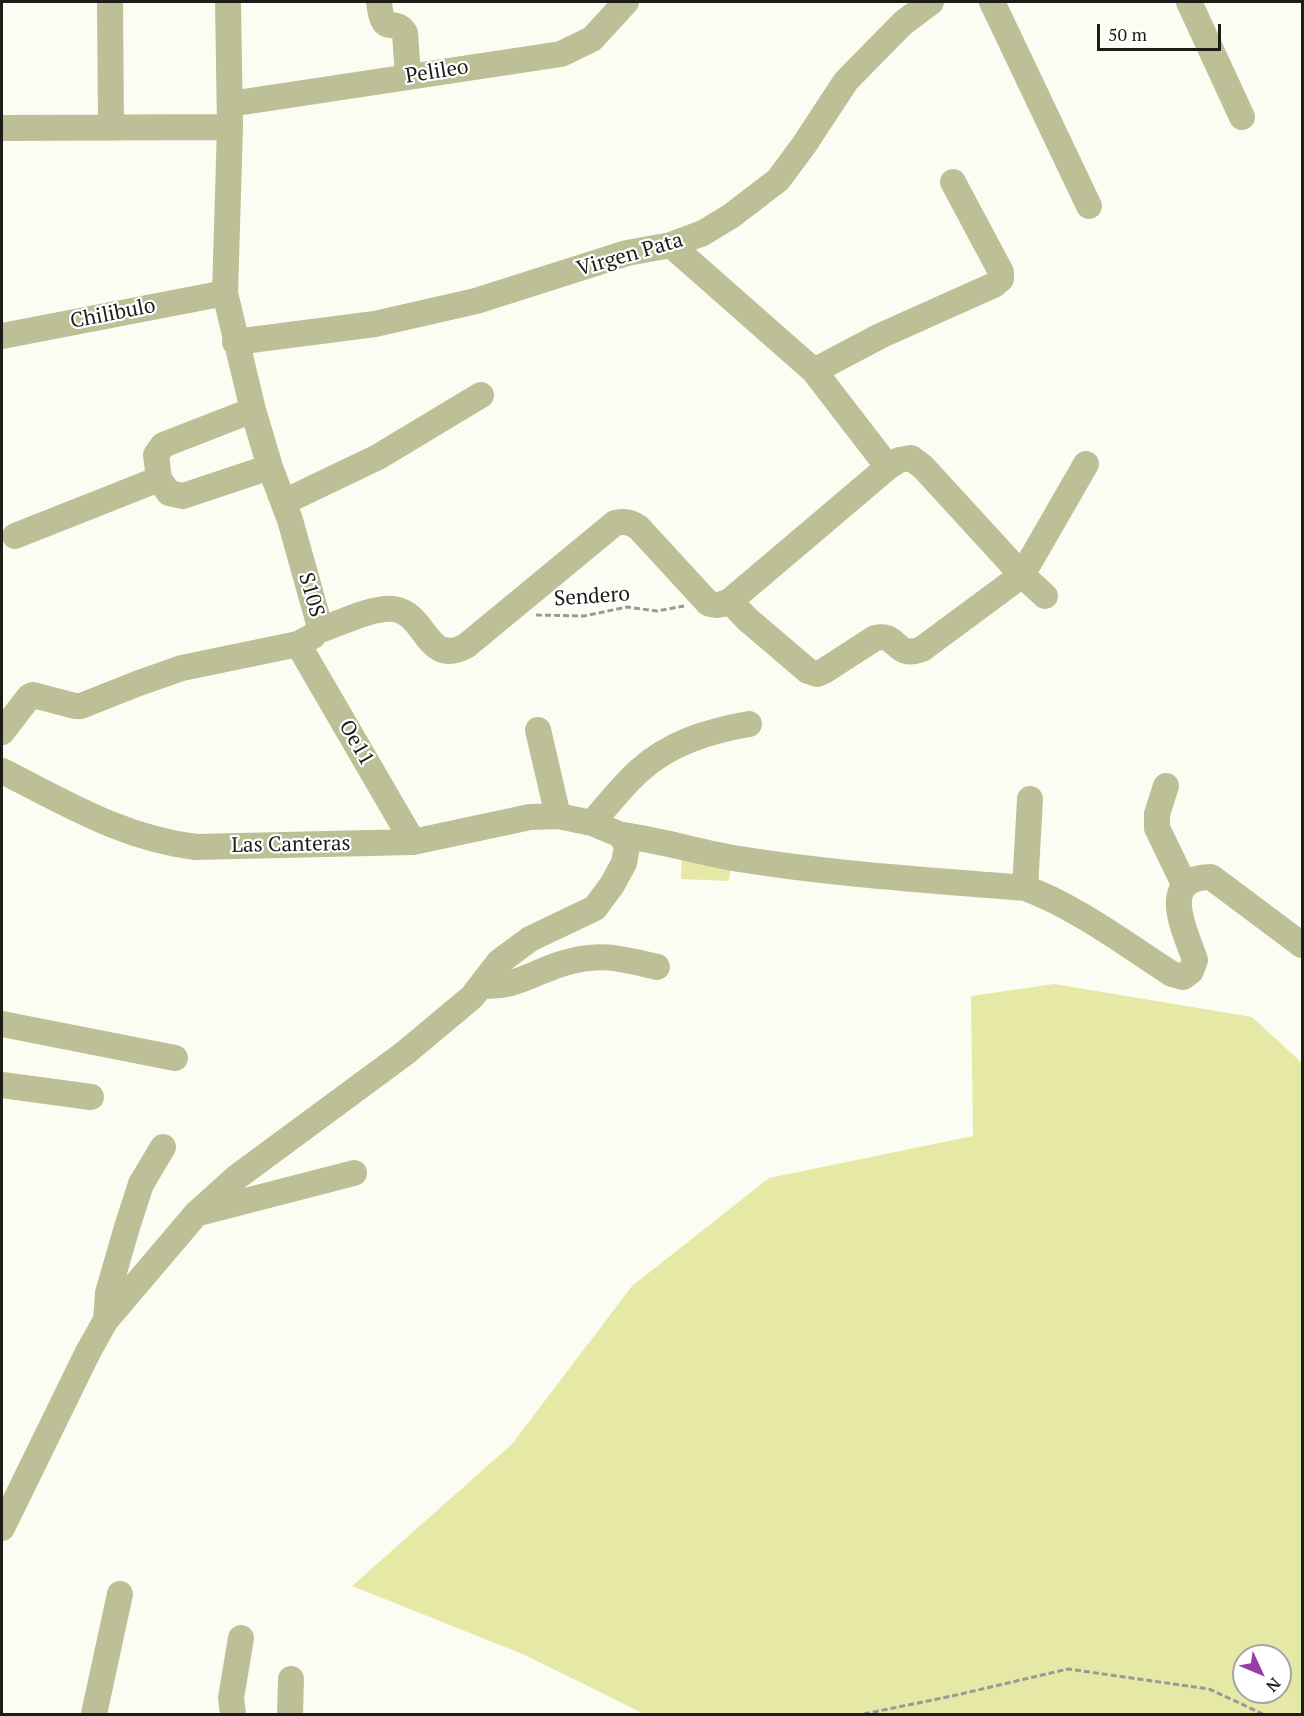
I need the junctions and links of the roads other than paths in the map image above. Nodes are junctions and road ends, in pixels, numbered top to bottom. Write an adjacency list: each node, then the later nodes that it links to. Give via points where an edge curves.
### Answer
1 (110, 2): 11 (street)
2 (228, 2): 9 (street, S10S)
3 (379, 2): 8 (street, via 384,22 405,33)
4 (626, 2): 8 (street, Pelileo, via 592,39 561,54)
5 (931, 2): 15 (street, Virgen Pata, via 903,23 846,81 778,180 732,216)
6 (992, 2): 14 (street)
7 (1189, 2): 10 (street)
8 (408, 77): 9 (street, Pelileo)
9 (230, 116): 11 (street, Pelileo); 16 (street, S10S)
10 (1242, 117)
11 (111, 127): 12 (street, Pelileo)
12 (2, 128)
13 (952, 182): 19 (street, via 1001,272 1001,279)
14 (1089, 206)
15 (671, 245): 18 (street, Virgen Pata, via 627,253 476,301 375,324); 19 (street)
16 (225, 292): 17 (street, Chilibulo); 18 (street, S10S)
17 (2, 336)
18 (235, 342): 21 (street, S10S)
19 (814, 371): 23 (street)
20 (481, 395): 26 (street, via 378,458)
21 (253, 410): 24 (street, S10S); 25 (street, via 162,445 156,455)
22 (1086, 464): 28 (street)
23 (888, 467): 28 (street, via 911,458 923,467); 30 (street)
24 (270, 468): 25 (street, via 178,496 165,490); 26 (street, S10S)
25 (159, 479): 27 (street)
26 (284, 502): 31 (street, S10S, via 320,627)
27 (15, 536)
28 (1022, 575): 29 (street); 30 (street, via 922,649 911,653 889,638 874,638 817,674)
29 (1045, 596)
30 (719, 602): 31 (street, via 639,528 621,522 459,650 438,648 414,619 393,609 378,610)
31 (308, 638): 34 (street, S10S, via 182,668 81,706 29,697); 41 (street, Oe11)
32 (749, 723): 39 (street, via 708,733 660,754 638,771)
33 (538, 730): 38 (street)
34 (2, 732)
35 (2, 771): 41 (street, Las Canteras, via 109,825 169,844 196,847)
36 (1166, 786): 42 (street, via 1157,828)
37 (1030, 799): 43 (street)
38 (558, 816): 39 (street, Las Canteras); 41 (street, Las Canteras, via 530,817)
39 (592, 823): 40 (street, Las Canteras)
40 (621, 835): 43 (street, Las Canteras, via 846,874); 46 (street, via 627,846 624,863 596,908 530,939 499,962)
41 (413, 842)
42 (1184, 884): 43 (street, via 1178,898 1181,919 1195,960 1191,971 1183,977); 44 (street, via 1198,877 1210,877)
43 (1025, 888)
44 (1302, 945)
45 (657, 967): 46 (street, via 610,956 584,958 494,988)
46 (481, 986): 53 (street, via 405,1053 237,1177)
47 (2, 1023): 48 (street)
48 (175, 1058)
49 (2, 1086): 50 (street)
50 (91, 1097)
51 (163, 1147): 54 (street, via 141,1184 108,1293)
52 (354, 1173): 53 (street)
53 (196, 1214): 54 (street)
54 (106, 1320): 55 (street)
55 (2, 1528)
56 (120, 1594): 59 (street)
57 (241, 1638): 60 (street, via 231,1698)
58 (291, 1679): 61 (street)
59 (94, 1714)
60 (233, 1714)
61 (290, 1714)

